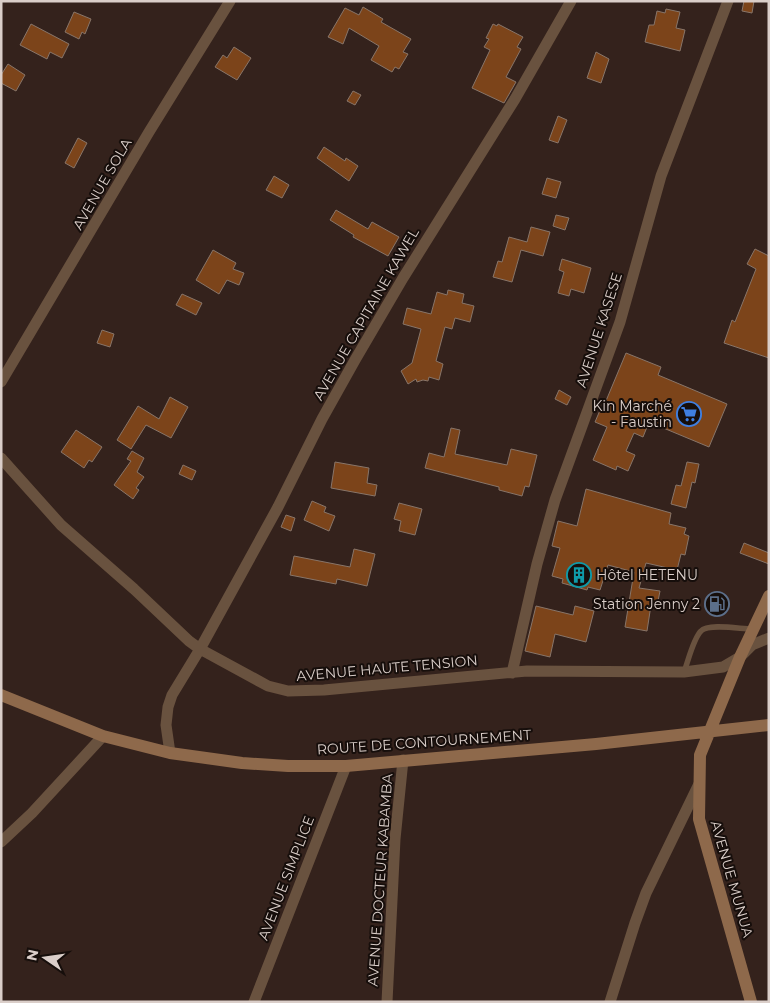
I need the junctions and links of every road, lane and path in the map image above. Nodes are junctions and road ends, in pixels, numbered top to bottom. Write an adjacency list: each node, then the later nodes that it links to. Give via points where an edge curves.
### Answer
1 (230, 1): 4 (street, AVENUE SOLA)
2 (571, 1): 9 (street, AVENUE CAPITAINE KAWEL, via 515,99 355,360)
3 (728, 1): 12 (street, AVENUE KASESE, via 661,176 620,322 555,500)
4 (1, 382)
5 (1, 458): 9 (street, AVENUE HAUTE TENSION, via 61,525)
6 (769, 596): 7 (street, AVENUE MUNUA)
7 (752, 629): 10 (street, AVENUE MUNUA); 11 (lane, via 708,627 701,630)
8 (769, 638): 10 (street, AVENUE HAUTE TENSION, via 752,645)
9 (200, 649): 12 (street, AVENUE HAUTE TENSION, via 268,686 288,691); 17 (street, AVENUE CAPITAINE KAWEL, via 172,695 168,708 166,725)
10 (740, 657): 11 (street, AVENUE HAUTE TENSION, via 723,667); 15 (street, AVENUE MUNUA)
11 (684, 672): 12 (street, AVENUE HAUTE TENSION)
12 (512, 673)
13 (1, 695): 16 (street, ROUTE DE CONTOURNEMENT)
14 (769, 725): 15 (street, ROUTE DE CONTOURNEMENT)
15 (709, 732): 18 (street, ROUTE DE CONTOURNEMENT); 20 (street, AVENUE MUNUA, via 700,755)
16 (103, 736): 17 (street, ROUTE DE CONTOURNEMENT); 21 (street)
17 (170, 753): 19 (street, ROUTE DE CONTOURNEMENT, via 260,764)
18 (403, 760): 19 (street, ROUTE DE CONTOURNEMENT); 23 (street, AVENUE DOCTEUR KABAMBA, via 394,839)
19 (346, 766): 22 (street, AVENUE SIMPLICE)
20 (699, 784): 24 (street, via 646,892); 25 (street, AVENUE MUNUA, via 699,820)
21 (1, 842)
22 (254, 1002)
23 (387, 1002)
24 (610, 1002)
25 (751, 1002)

